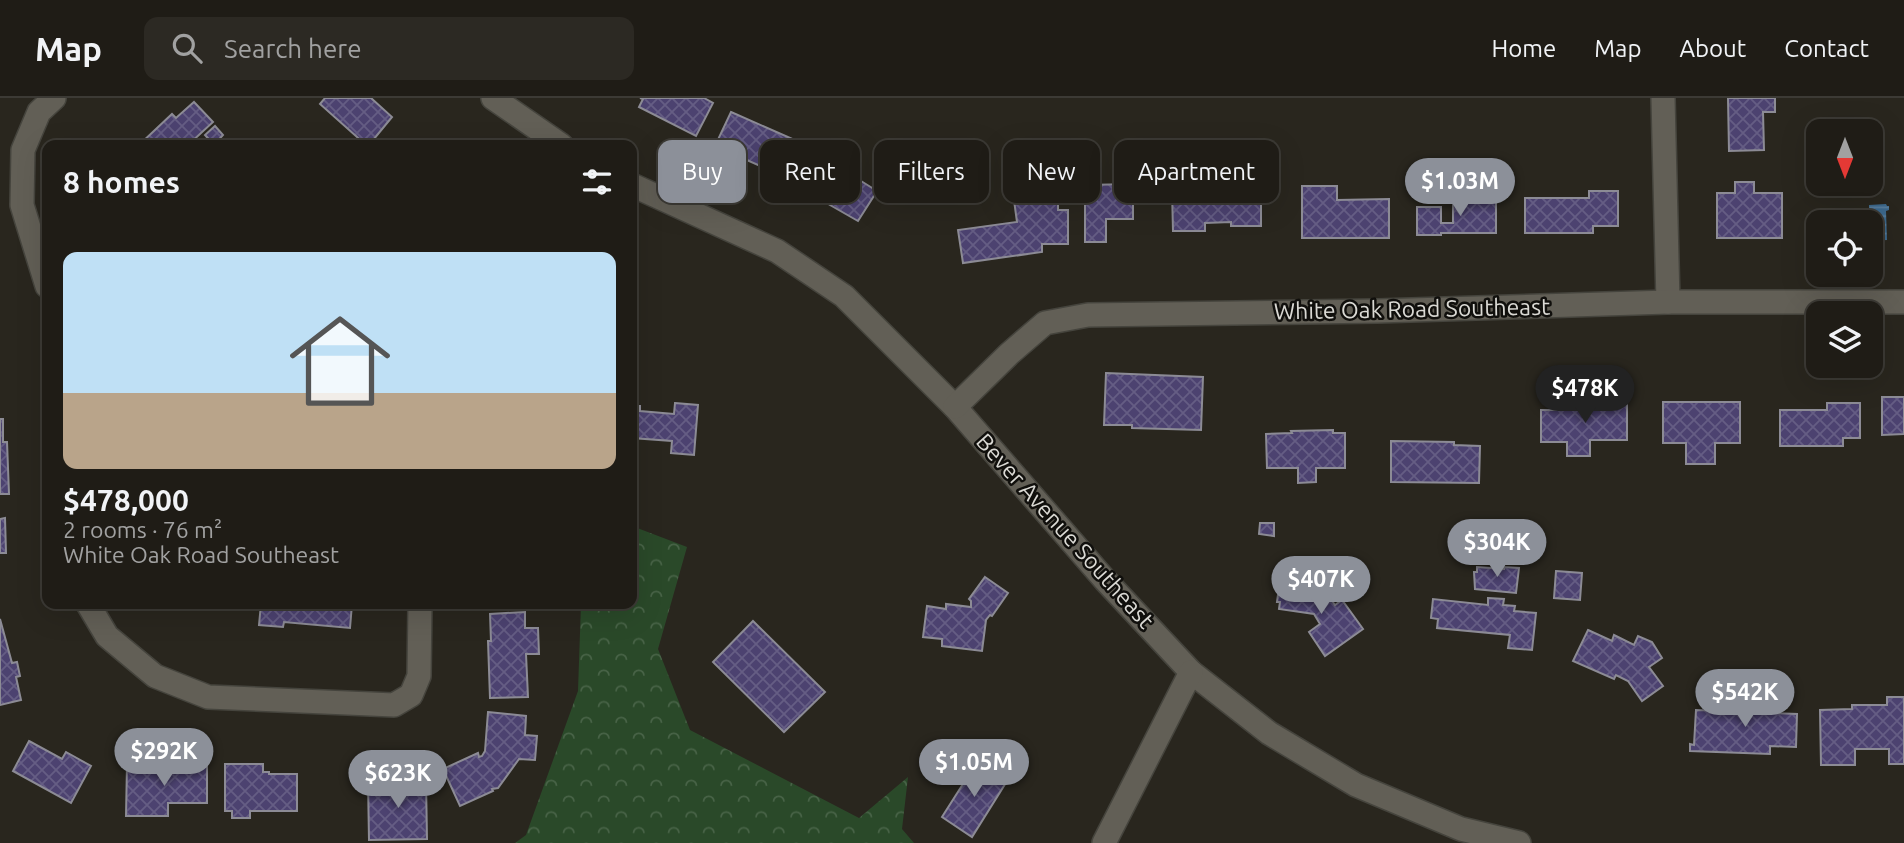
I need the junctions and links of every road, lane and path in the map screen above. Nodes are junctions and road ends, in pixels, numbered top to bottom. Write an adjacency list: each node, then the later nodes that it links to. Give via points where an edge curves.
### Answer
1 (54, 98): 6 (street, via 39,112 23,150 22,205)
2 (493, 98): 4 (street)
3 (1663, 98): 7 (street)
4 (554, 140)
5 (637, 188): 9 (street, Bever Avenue Southeast, via 777,251 844,296)
6 (42, 270)
7 (1668, 302): 8 (street, White Oak Road Southeast); 9 (street, White Oak Road Southeast, via 1087,315 1045,323)
8 (1904, 302)
9 (955, 407): 12 (street, Bever Avenue Southeast)
10 (91, 609): 11 (street, via 107,636 155,676 208,697 394,705 411,695 419,676)
11 (420, 609)
12 (1191, 672): 13 (street); 14 (street, Bever Avenue Southeast, via 1269,733 1356,785 1461,829)
13 (1104, 843)
14 (1519, 843)

